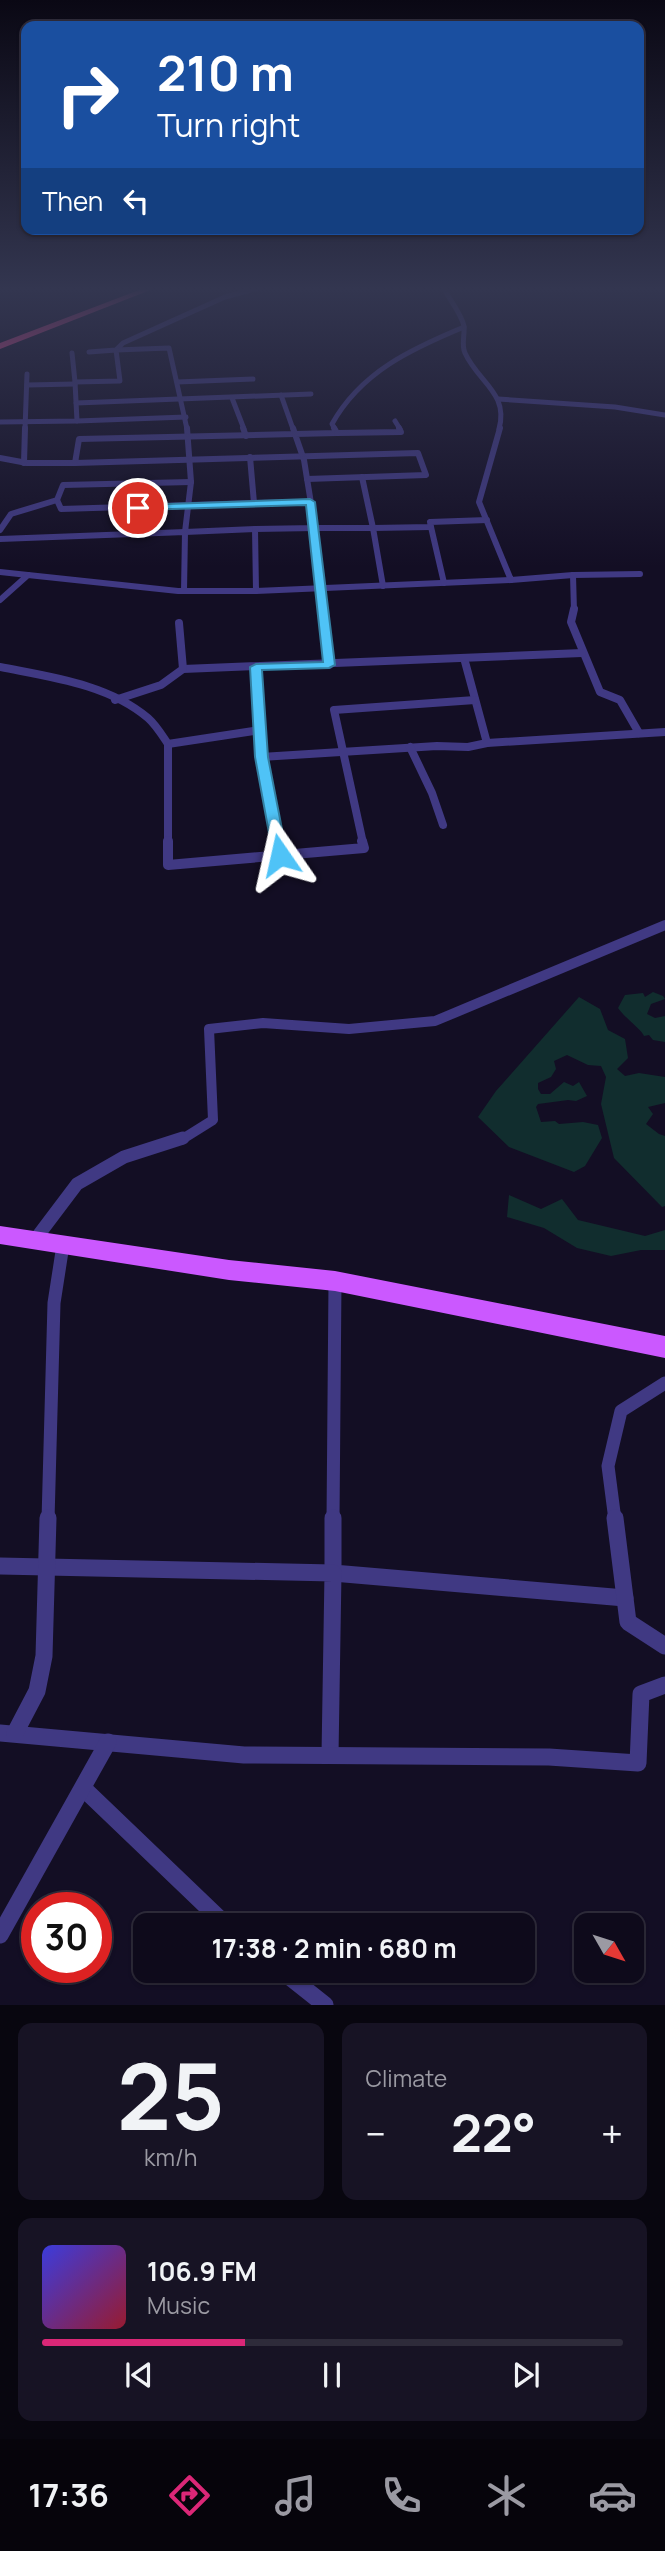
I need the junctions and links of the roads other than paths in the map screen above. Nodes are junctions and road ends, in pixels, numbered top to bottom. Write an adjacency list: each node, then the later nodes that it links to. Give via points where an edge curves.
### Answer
1 (27, 381): 8 (street)
2 (120, 381): 7 (street)
3 (213, 381): 6 (street)
4 (366, 381): 21 (street, via 349,396 332,424)
5 (484, 381): 12 (street)
6 (177, 382): 13 (street)
7 (75, 383): 8 (street); 14 (street)
8 (27, 385): 20 (street)
9 (311, 394): 10 (street)
10 (281, 395): 11 (street); 22 (street)
11 (232, 398): 13 (street); 23 (street)
12 (498, 399): 15 (street); 39 (street, via 503,415 479,502)
13 (182, 400): 14 (street); 16 (street)
14 (76, 403): 17 (street)
15 (665, 415)
16 (186, 417): 17 (street); 24 (street)
17 (77, 421): 20 (street)
18 (396, 421): 21 (street, via 401,432)
19 (0, 422): 20 (street)
20 (28, 422): 29 (street)
21 (337, 433): 22 (street)
22 (295, 434): 23 (street); 26 (street)
23 (246, 436): 24 (street)
24 (190, 438): 28 (street); 30 (street, via 79,439)
25 (250, 457): 26 (street); 28 (street); 37 (street)
26 (303, 457): 31 (street, via 418,453 426,475); 32 (street)
27 (0, 458): 29 (street)
28 (193, 458): 30 (street); 33 (street)
29 (24, 463): 30 (street)
30 (71, 463): 34 (street)
31 (362, 477): 32 (street); 42 (street)
32 (307, 479): 36 (street)
33 (191, 482): 34 (street); 38 (street)
34 (63, 485): 35 (street)
35 (57, 500): 38 (street, via 61,509); 44 (street, via 10,514)
36 (310, 502): 37 (street); 41 (street)
37 (254, 503): 38 (street)
38 (190, 506): 45 (street)
39 (487, 520): 40 (street, via 430,522); 51 (street)
40 (431, 527): 42 (street); 52 (street)
41 (315, 528): 42 (street); 43 (street); 54 (street)
42 (373, 528): 53 (street)
43 (255, 529): 45 (street); 56 (street)
44 (0, 530)
45 (185, 532): 46 (street); 55 (street)
46 (0, 539)
47 (0, 572): 49 (street)
48 (640, 574): 50 (street)
49 (27, 575): 55 (street); 57 (street)
50 (573, 575): 51 (street); 59 (street, via 571,622)
51 (511, 580): 52 (street)
52 (444, 583): 53 (street)
53 (383, 586): 54 (street)
54 (320, 588): 56 (street); 61 (street)
55 (184, 591): 56 (street)
56 (256, 591)
57 (0, 600)
58 (179, 623): 64 (street)
59 (583, 653): 60 (street); 69 (street, via 600,692 620,700)
60 (464, 659): 61 (street); 66 (street)
61 (329, 665): 63 (street)
62 (0, 667): 65 (street, via 46,676)
63 (256, 667): 64 (street); 67 (street)
64 (183, 669): 65 (street, via 164,683)
65 (115, 700): 71 (street, via 150,719)
66 (475, 700): 70 (street); 73 (street, via 334,710)
67 (260, 730): 71 (street); 74 (street)
68 (665, 732): 69 (street)
69 (639, 733): 70 (street)
70 (487, 743): 72 (street)
71 (168, 744): 76 (street, via 168,865)
72 (410, 747): 73 (street); 75 (street)
73 (341, 752): 74 (street); 76 (street, via 364,848)
74 (261, 757): 76 (street)
75 (443, 825)
76 (280, 855)
77 (665, 925): 79 (street, via 435,1021 349,1028 263,1024 209,1029 213,1121 177,1142 124,1157 77,1184)
78 (0, 1236): 79 (main road)
79 (34, 1241): 80 (main road)
80 (63, 1245): 81 (main road); 85 (street, via 54,1303)
81 (335, 1281): 82 (main road); 86 (street)
82 (665, 1347)
83 (665, 1383): 87 (street, via 621,1411 608,1466)
84 (0, 1566): 85 (street)
85 (46, 1569): 86 (street); 90 (street, via 44,1656 37,1690)
86 (333, 1573): 87 (street); 92 (street)
87 (625, 1598): 88 (street, via 628,1622)
88 (665, 1646)
89 (665, 1685): 92 (street, via 641,1694 638,1763 549,1757)
90 (7, 1733): 91 (street)
91 (108, 1742): 92 (street, via 243,1755); 93 (street)
92 (330, 1755)
93 (83, 1788): 94 (street); 95 (street)
94 (213, 1913)
95 (2, 1928)
96 (297, 1983): 97 (street)
97 (325, 2005)

